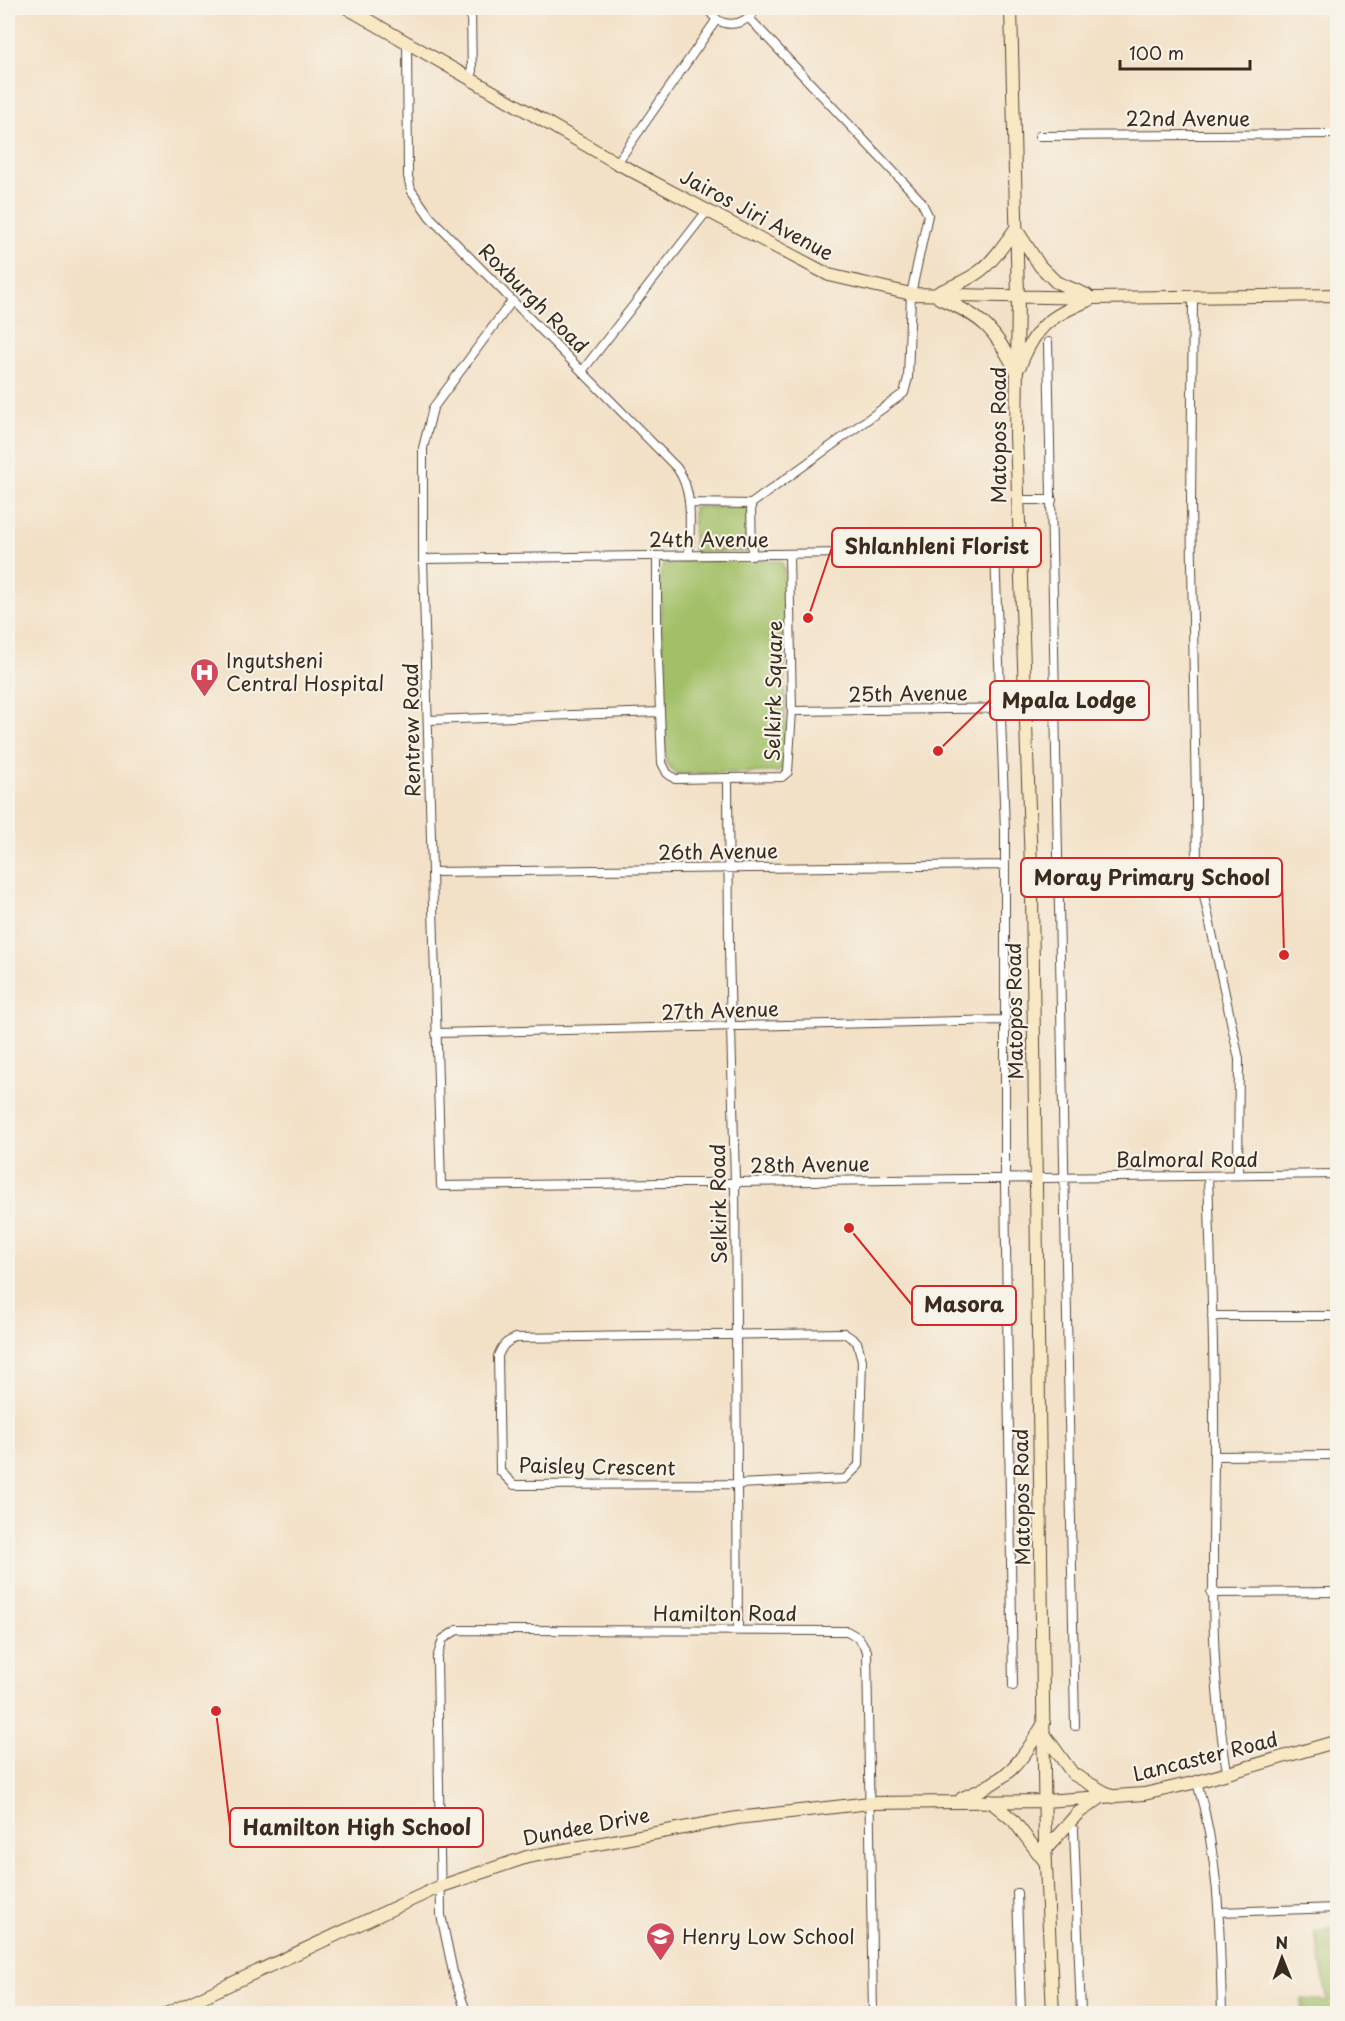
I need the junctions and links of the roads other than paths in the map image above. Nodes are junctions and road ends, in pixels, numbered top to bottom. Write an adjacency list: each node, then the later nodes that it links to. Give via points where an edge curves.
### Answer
1 (347, 8): 8 (main road, Jairos Jiri Avenue)
2 (471, 8): 9 (street)
3 (708, 8): 7 (street)
4 (756, 8): 6 (street)
5 (1011, 8): 14 (main road, Matopos Road)
6 (749, 18): 7 (street, via 733,24); 15 (street, via 925,208 928,215)
7 (717, 19): 12 (street)
8 (407, 41): 9 (main road, Jairos Jiri Avenue); 21 (street, Roxburgh Road, via 411,190 430,218)
9 (472, 79): 12 (main road, Jairos Jiri Avenue)
10 (1338, 134): 11 (street, 22nd Avenue)
11 (1039, 136)
12 (617, 163): 13 (main road, Jairos Jiri Avenue)
13 (707, 211): 15 (main road, Jairos Jiri Avenue, via 819,271); 23 (street)
14 (1016, 228): 16 (main road, via 987,267 969,280); 18 (main road, Matopos Road); 19 (main road, via 1040,266 1056,282)
15 (910, 294): 16 (main road, Jairos Jiri Avenue); 28 (street, via 908,378 904,393)
16 (933, 295): 18 (main road, Jairos Jiri Avenue); 24 (main road, via 985,322)
17 (1338, 295): 20 (main road, Jairos Jiri Avenue)
18 (1018, 297): 19 (main road, Jairos Jiri Avenue); 24 (main road, Matopos Road)
19 (1093, 298): 20 (main road, Jairos Jiri Avenue); 24 (main road, via 1047,321 1027,348)
20 (1193, 298): 47 (street, via 1191,503 1197,863 1238,1052)
21 (512, 301): 23 (street, Roxburgh Road); 33 (street, Rentrew Road, via 433,408 428,421 423,448)
22 (1048, 342): 26 (street)
23 (583, 370): 27 (street, Roxburgh Road, via 677,468)
24 (1017, 373): 25 (main road, Matopos Road)
25 (1017, 500): 26 (street); 35 (main road, Matopos Road)
26 (1052, 500): 50 (street)
27 (689, 503): 28 (street); 31 (street, Roxburgh Road)
28 (751, 504): 32 (street)
29 (789, 555): 32 (street, 24th Avenue); 34 (street, 24th Avenue, via 995,550); 36 (street, Selkirk Square)
30 (657, 556): 31 (street, 24th Avenue); 33 (street, 24th Avenue); 37 (street, Selkirk Square)
31 (689, 556): 32 (street, 24th Avenue)
32 (752, 556)
33 (423, 559): 38 (street, Rentrew Road)
34 (1001, 708): 35 (street, 25th Avenue); 36 (street, 25th Avenue); 40 (street)
35 (1024, 708): 49 (main road, Matopos Road, via 1032,896)
36 (792, 711): 39 (street, Selkirk Square, via 791,761 786,774)
37 (659, 712): 38 (street); 39 (street, Selkirk Square, via 662,764 667,773 675,779)
38 (428, 720): 42 (street, Rentrew Road)
39 (728, 778): 41 (street, Selkirk Road)
40 (1005, 865): 41 (street, 26th Avenue); 43 (street)
41 (728, 867): 42 (street, 26th Avenue); 44 (street, Selkirk Road)
42 (432, 872): 45 (street, Rentrew Road)
43 (1005, 1020): 44 (street, 27th Avenue); 48 (street)
44 (730, 1026): 45 (street, 27th Avenue); 52 (street, Selkirk Road)
45 (436, 1033): 53 (street, Rentrew Road)
46 (1338, 1174): 47 (street, Balmoral Road)
47 (1238, 1175): 51 (street, Balmoral Road)
48 (1005, 1176): 49 (street, 28th Avenue); 52 (street, 28th Avenue); 63 (street)
49 (1036, 1176): 50 (street, Balmoral Road); 64 (main road, Matopos Road)
50 (1066, 1176): 51 (street, Balmoral Road); 65 (street)
51 (1208, 1176): 54 (street)
52 (735, 1182): 53 (street, 28th Avenue); 56 (street, Selkirk Road)
53 (441, 1186)
54 (1212, 1316): 55 (street); 58 (street)
55 (1338, 1316)
56 (737, 1334): 59 (street, Selkirk Road); 59 (street, Paisley Crescent, via 843,1333 857,1342 862,1360 856,1470 838,1480); 59 (street, Paisley Crescent, via 516,1338 504,1344 498,1356 500,1471 514,1485)
57 (1338, 1455): 58 (street)
58 (1214, 1456): 61 (street)
59 (738, 1484): 62 (street, Selkirk Road)
60 (1338, 1592): 61 (street)
61 (1211, 1593): 68 (street)
62 (738, 1629): 75 (street, Hamilton Road, via 847,1630 865,1644); 79 (street, Hamilton Road, via 457,1630 442,1639 437,1658)
63 (1013, 1686)
64 (1045, 1722): 66 (main road, Matopos Road); 72 (main road, via 1015,1767 998,1781)
65 (1075, 1726)
66 (1045, 1736): 70 (main road, via 1073,1774); 74 (main road, Matopos Road)
67 (1338, 1741): 68 (main road, Lancaster Road)
68 (1227, 1771): 69 (main road, Lancaster Road)
69 (1197, 1782): 70 (main road, Lancaster Road); 82 (street, via 1213,1845)
70 (1114, 1797): 71 (main road, Lancaster Road)
71 (1100, 1798): 74 (main road, Lancaster Road); 77 (main road, via 1078,1813)
72 (956, 1801): 73 (main road, Dundee Drive); 75 (main road, Dundee Drive)
73 (990, 1801): 74 (main road, Dundee Drive); 78 (main road, via 1013,1820)
74 (1045, 1801): 77 (main road, Matopos Road)
75 (870, 1803): 79 (main road, Dundee Drive, via 738,1818 575,1847 508,1861); 85 (street)
76 (1074, 1830): 88 (street)
77 (1046, 1849): 78 (main road, Matopos Road)
78 (1046, 1863): 87 (main road, Matopos Road)
79 (439, 1887): 83 (main road, Dundee Drive); 84 (street, via 444,1938)
80 (1017, 1893): 86 (street)
81 (1338, 1908): 82 (street)
82 (1219, 1912): 89 (street)
83 (165, 2013)
84 (467, 2013)
85 (873, 2013)
86 (1021, 2013)
87 (1053, 2013)
88 (1081, 2013)
89 (1222, 2013)

